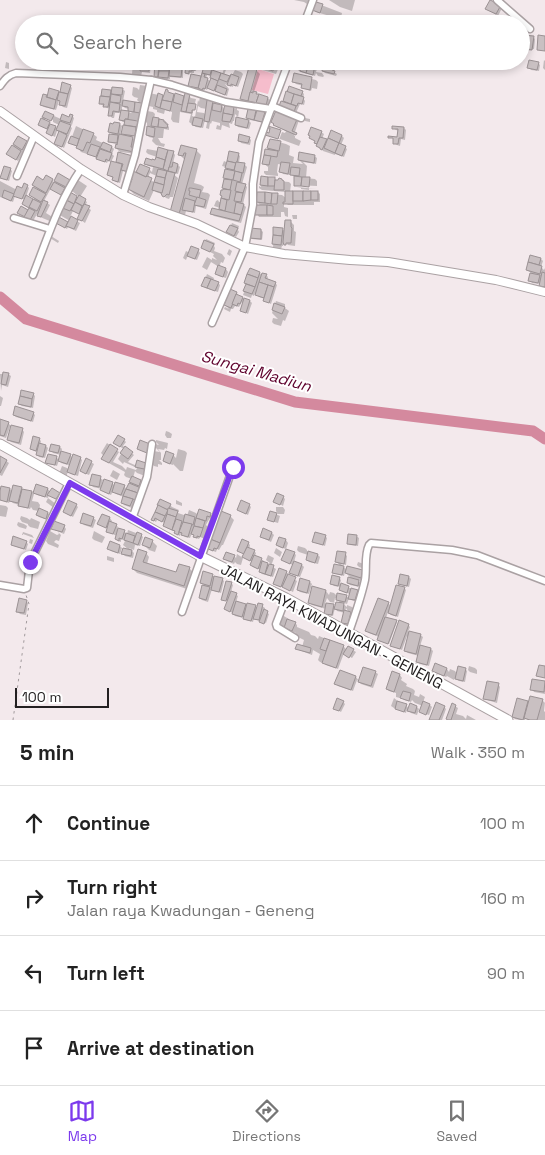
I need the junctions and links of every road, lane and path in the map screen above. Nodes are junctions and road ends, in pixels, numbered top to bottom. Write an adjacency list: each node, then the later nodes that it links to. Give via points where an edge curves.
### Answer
1 (313, 0): 3 (street)
2 (498, 0): 4 (street)
3 (307, 15)
4 (515, 15)
5 (286, 70): 8 (street)
6 (151, 80): 7 (street, via 16,73 5,78); 8 (street, via 226,102); 14 (street)
7 (0, 86)
8 (271, 108): 10 (street); 17 (street, via 260,142)
9 (0, 110): 11 (street)
10 (301, 118)
11 (34, 136): 12 (street); 13 (street)
12 (81, 169): 14 (street); 16 (street, via 64,195)
13 (17, 176)
14 (123, 195): 17 (street)
15 (14, 218): 16 (street)
16 (50, 229): 18 (street)
17 (245, 247): 19 (street, via 284,254 388,262 496,280); 20 (street)
18 (33, 275)
19 (545, 292)
20 (212, 323)
21 (0, 444): 24 (main road, JALAN RAYA KWADUNGAN - GENENG)
22 (152, 444): 25 (street, via 147,477)
23 (233, 467): 26 (street)
24 (70, 483): 25 (main road, JALAN RAYA KWADUNGAN - GENENG); 29 (street, via 30,562)
25 (132, 519): 26 (main road, JALAN RAYA KWADUNGAN - GENENG)
26 (200, 556): 30 (main road, JALAN RAYA KWADUNGAN - GENENG); 31 (street)
27 (545, 581): 32 (street, via 460,551 371,543 366,551 365,577)
28 (0, 585): 29 (street)
29 (26, 589): 34 (path, via 29,604)
30 (286, 598): 32 (main road, JALAN RAYA KWADUNGAN - GENENG); 33 (street, via 276,624)
31 (182, 612)
32 (349, 632): 35 (main road, JALAN RAYA KWADUNGAN - GENENG)
33 (295, 638)
34 (13, 720)
35 (508, 720)

